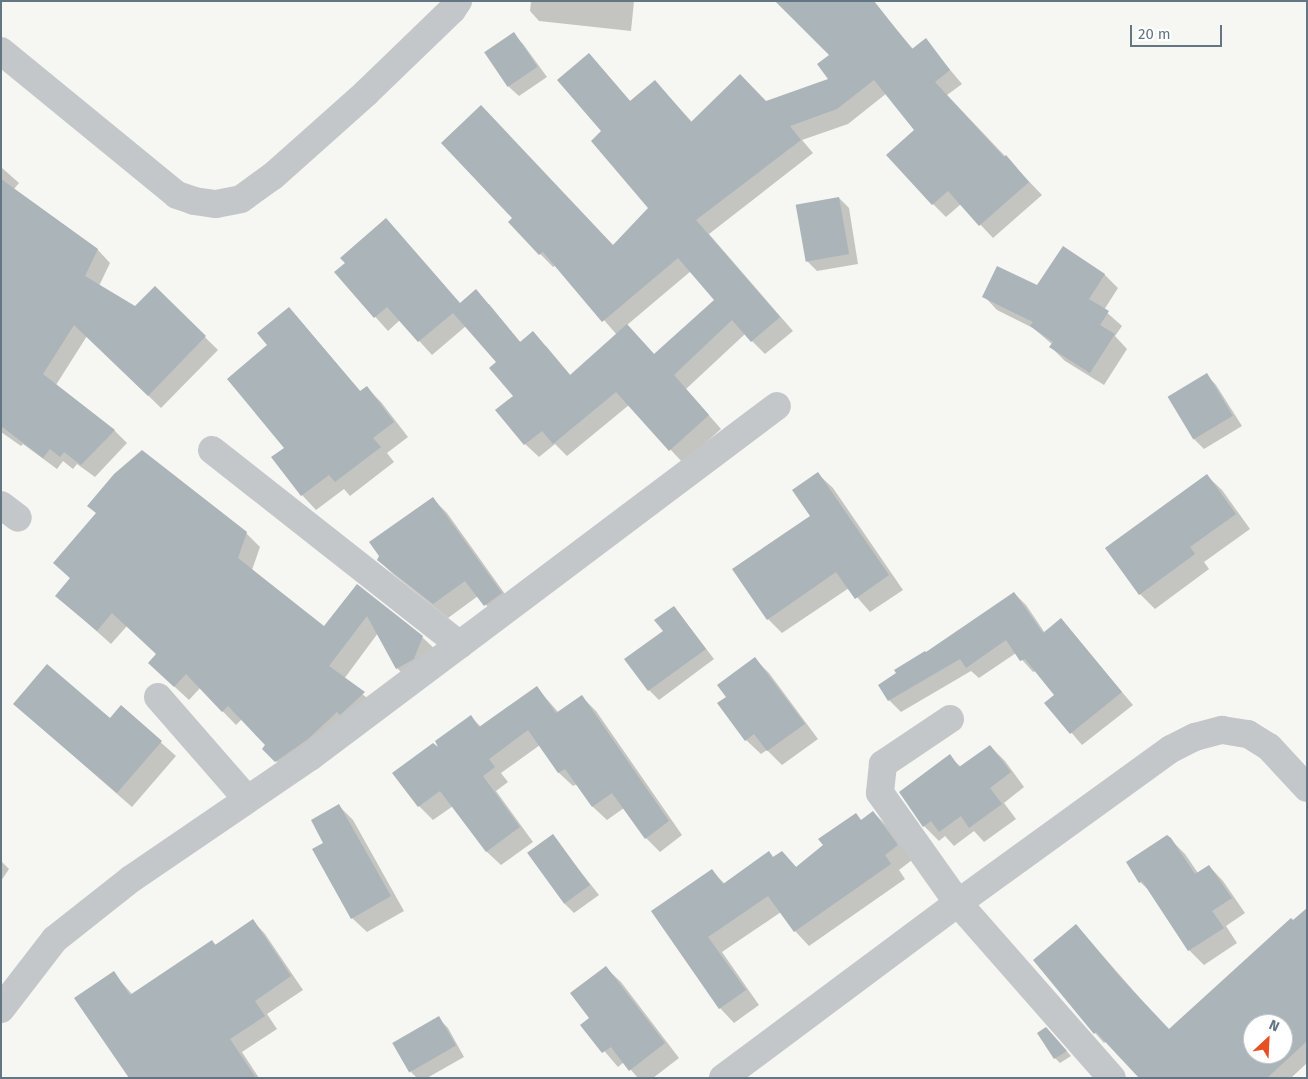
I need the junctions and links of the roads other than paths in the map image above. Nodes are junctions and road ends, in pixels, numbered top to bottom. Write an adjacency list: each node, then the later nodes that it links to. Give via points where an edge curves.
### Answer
1 (458, 1): 2 (street, via 366,92 273,176 241,199 216,204 177,195)
2 (1, 51)
3 (777, 406): 5 (street)
4 (212, 450): 5 (street)
5 (460, 645): 9 (street, via 310,757)
6 (158, 697): 9 (street)
7 (950, 719): 10 (street, via 883,764 880,793)
8 (1307, 788): 10 (street, via 1269,747 1248,734 1222,730 1195,737 1171,749)
9 (247, 799): 11 (street, via 130,878 55,940)
10 (958, 903): 12 (street); 13 (street)
11 (1, 1009)
12 (722, 1078)
13 (1112, 1078)

